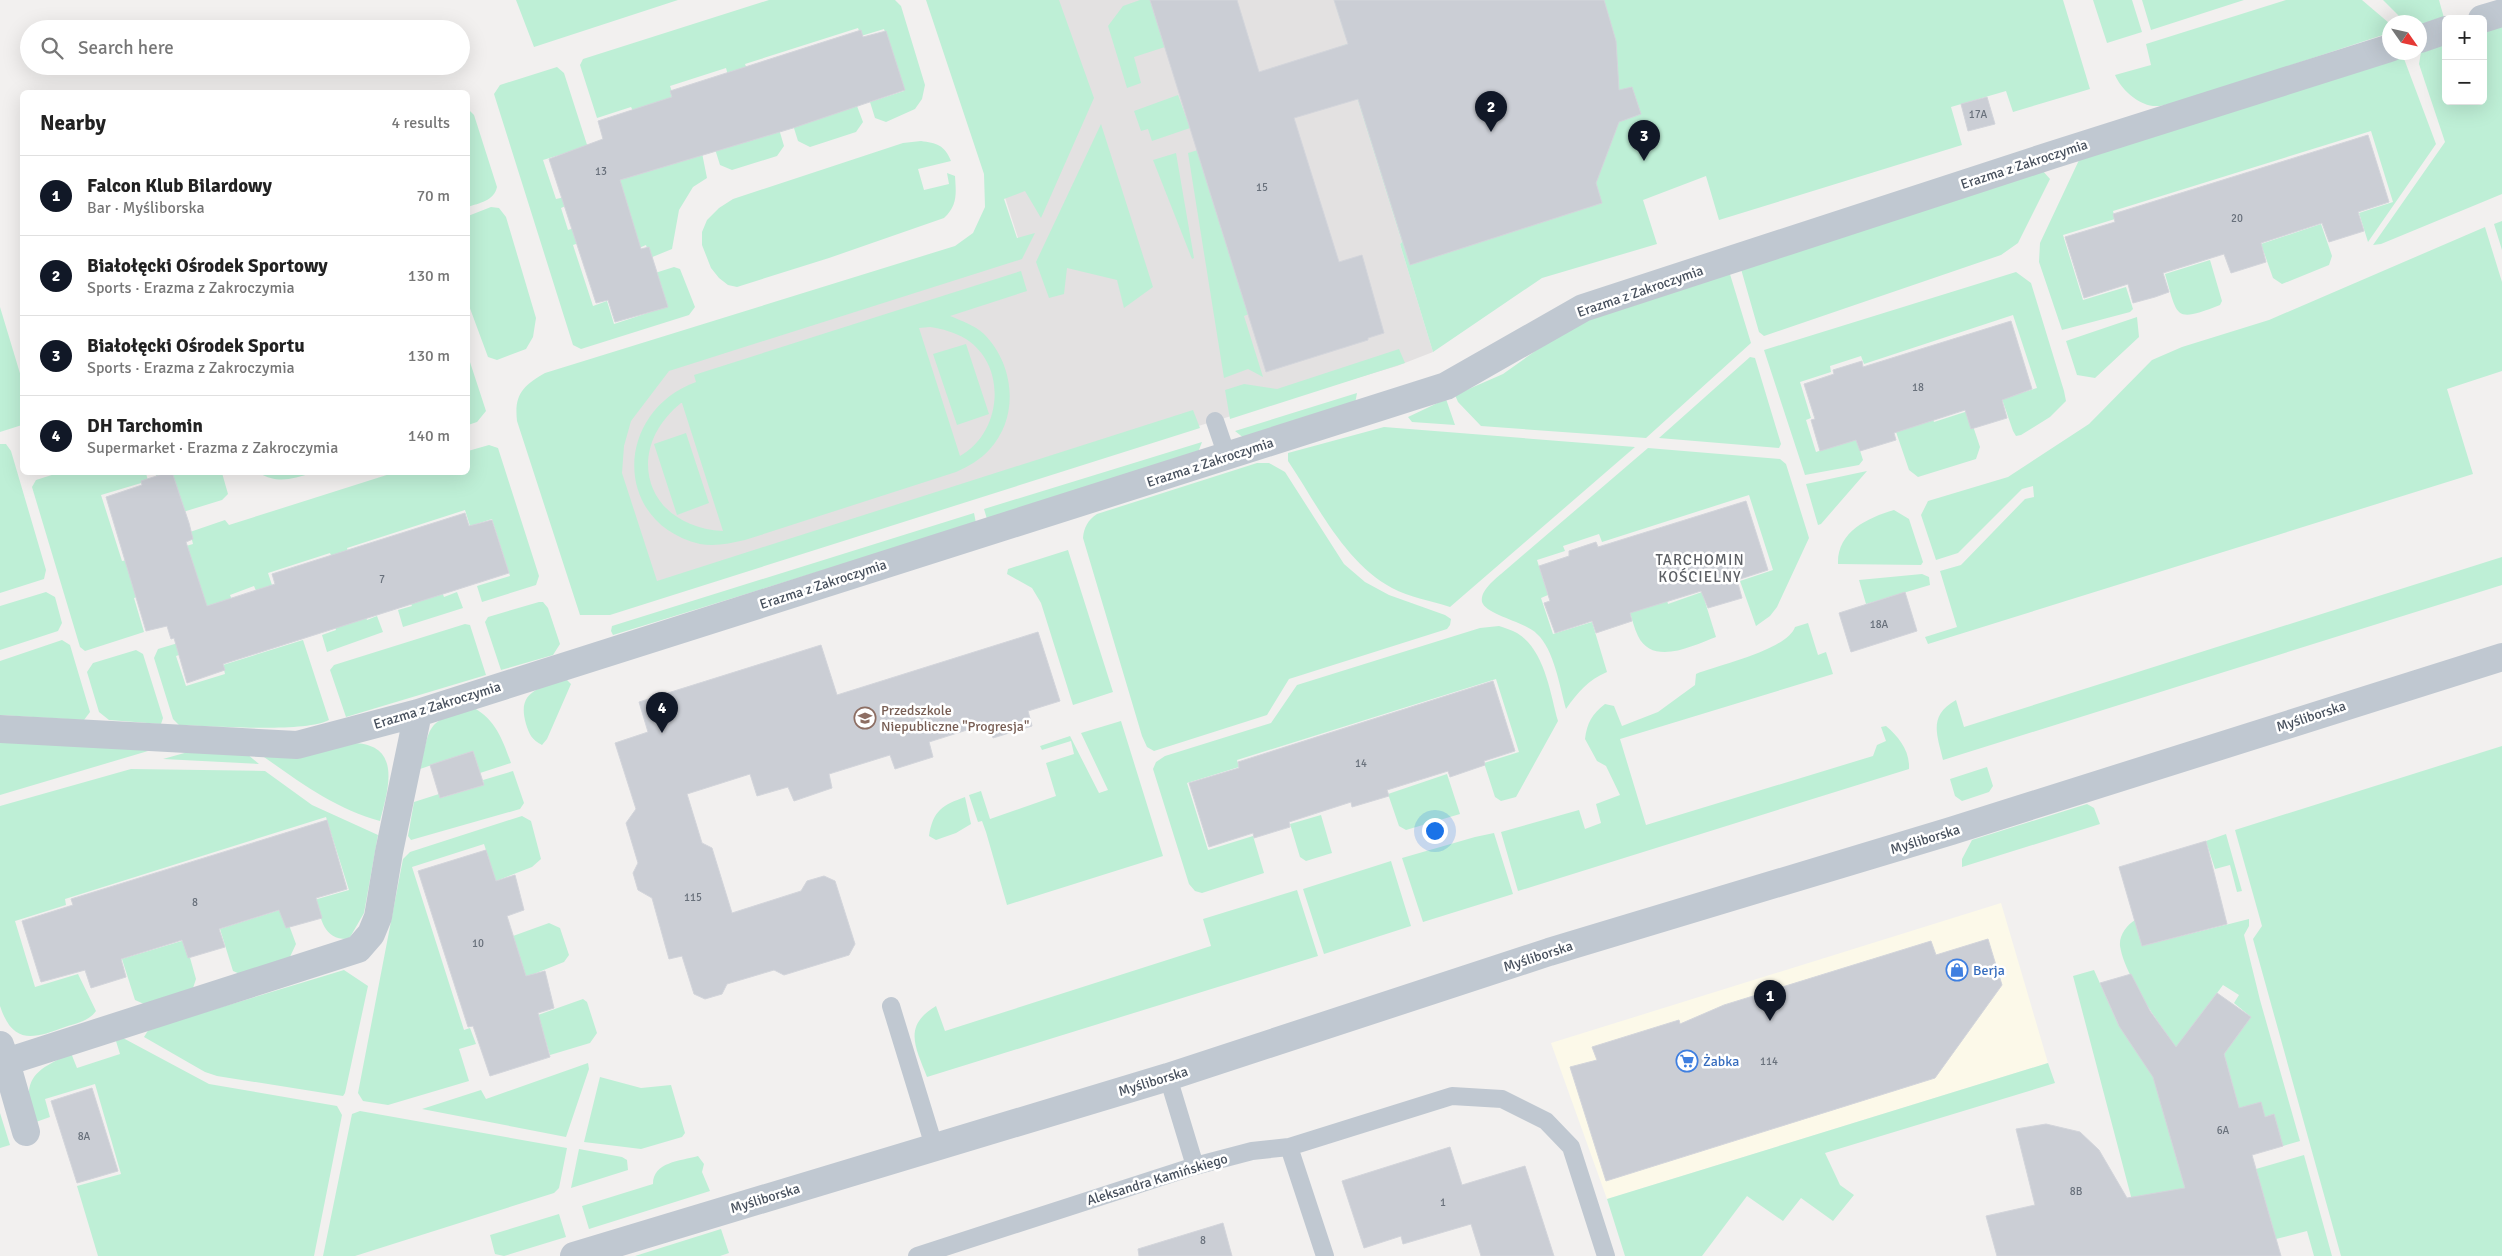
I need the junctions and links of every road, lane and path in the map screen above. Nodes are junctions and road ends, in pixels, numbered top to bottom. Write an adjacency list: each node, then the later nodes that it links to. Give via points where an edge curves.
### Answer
1 (2502, 13): 2 (street)
2 (2487, 18)
3 (2442, 31): 4 (street)
4 (2427, 37)
5 (2382, 51): 7 (street, Erazma z Zakroczymia, via 1583,308 1446,386)
6 (1215, 421): 7 (lane)
7 (1227, 456): 9 (street, Erazma z Zakroczymia)
8 (2502, 657): 13 (street, Myśliborska, via 1942,834 1549,952)
9 (418, 713): 10 (street, Erazma z Zakroczymia, via 297,745); 12 (street, via 378,917 371,934 358,950)
10 (0, 728)
11 (891, 1006): 15 (lane)
12 (3, 1054): 14 (street)
13 (1168, 1077): 15 (street, Myśliborska); 17 (lane)
14 (26, 1132)
15 (934, 1146): 18 (street, Myśliborska)
16 (1289, 1147): 17 (lane, Aleksandra Kamińskiego, via 1252,1151); 20 (lane); 21 (lane, Aleksandra Kamińskiego, via 1452,1096 1502,1099 1546,1121 1571,1148)
17 (1195, 1166): 19 (lane, Aleksandra Kamińskiego)
18 (574, 1256)
19 (917, 1256)
20 (1325, 1256)
21 (1606, 1256)

